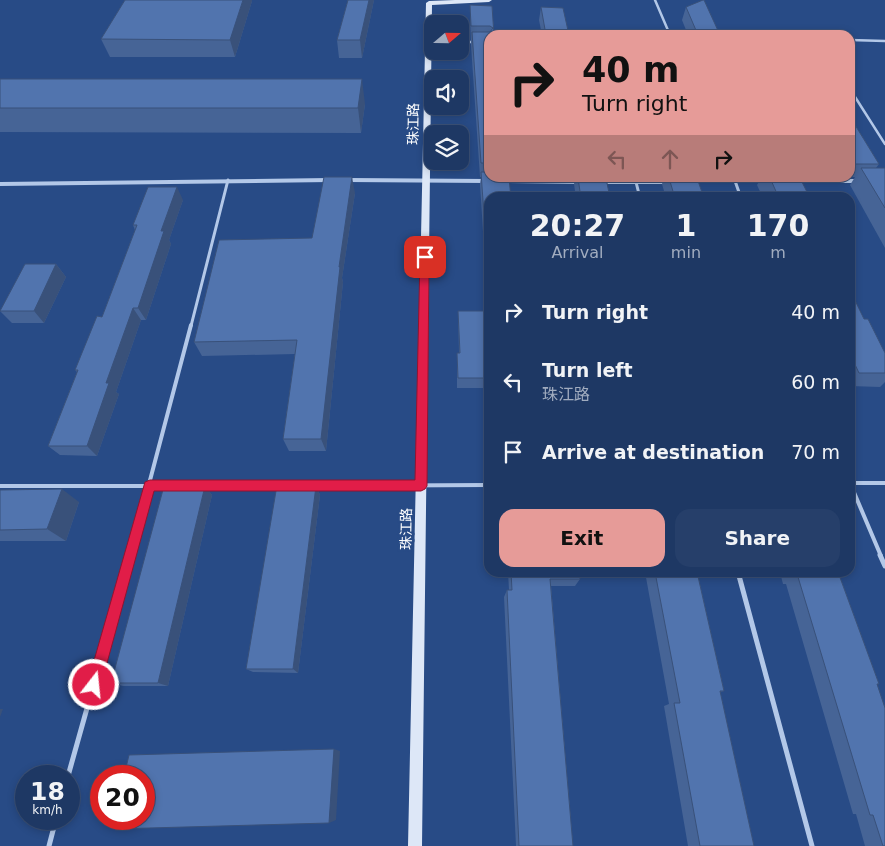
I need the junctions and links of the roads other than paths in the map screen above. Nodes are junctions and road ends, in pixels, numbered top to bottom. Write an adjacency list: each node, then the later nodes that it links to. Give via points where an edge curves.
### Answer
1 (489, 0): 3 (street, 珠江路, via 429,3)
2 (655, 0): 4 (lane)
3 (429, 15)
4 (668, 30)
5 (855, 40): 6 (lane)
6 (885, 41)
7 (469, 42): 8 (lane)
8 (479, 42)
9 (429, 60): 15 (street, 珠江路)
10 (855, 97): 11 (lane)
11 (885, 144)
12 (228, 180): 13 (street); 22 (street); 28 (lane)
13 (337, 180)
14 (347, 180): 15 (street)
15 (426, 181): 16 (street); 31 (street, 珠江路)
16 (484, 181)
17 (855, 181): 18 (street)
18 (866, 181)
19 (598, 182): 20 (street)
20 (636, 182): 21 (street); 23 (lane)
21 (676, 182)
22 (0, 184)
23 (638, 192)
24 (855, 483): 25 (lane)
25 (885, 483)
26 (484, 485): 31 (lane)
27 (0, 486): 28 (lane)
28 (150, 486): 29 (lane); 35 (lane)
29 (285, 486)
30 (295, 486): 31 (lane)
31 (421, 486): 38 (street, 珠江路)
32 (855, 495): 33 (lane)
33 (885, 566)
34 (739, 577): 39 (lane)
35 (71, 765)
36 (53, 830): 37 (lane)
37 (49, 846)
38 (415, 846)
39 (812, 846)

